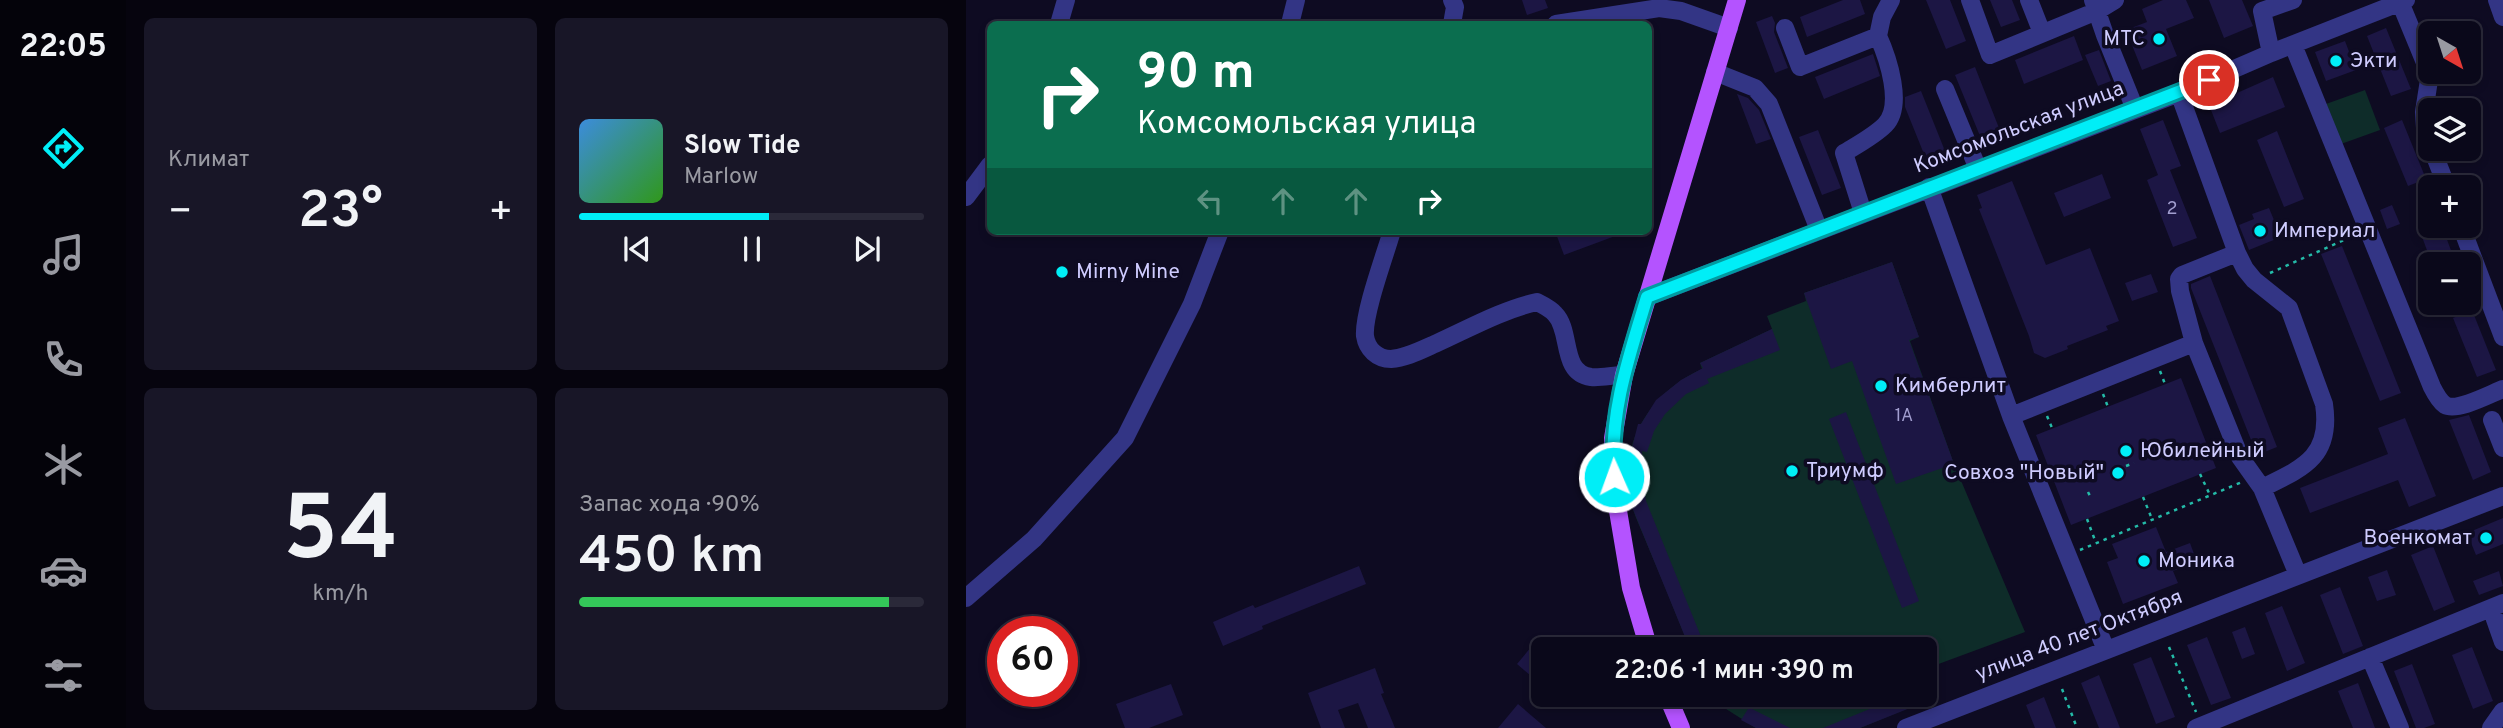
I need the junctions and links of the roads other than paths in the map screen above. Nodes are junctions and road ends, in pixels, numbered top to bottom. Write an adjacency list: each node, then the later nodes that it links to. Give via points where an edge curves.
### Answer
1 (1066, 0): 18 (street)
2 (1296, 0): 19 (street)
3 (1452, 0): 20 (street)
4 (1697, 0): 17 (street)
5 (1737, 0): 22 (main road)
6 (1891, 0): 25 (street)
7 (1970, 0): 24 (street, via 1990,55)
8 (2029, 0): 24 (street)
9 (2115, 0): 13 (street)
10 (2293, 0): 14 (street)
11 (2497, 0): 16 (street)
12 (2403, 1): 15 (street, Комсомольская улица); 31 (street, via 2426,65)
13 (2095, 5): 24 (street); 32 (street)
14 (2260, 6): 27 (street)
15 (2366, 7): 26 (street, Комсомольская улица)
16 (2503, 17)
17 (1706, 20): 21 (street, via 1660,8); 22 (street)
18 (1060, 21)
19 (1291, 21)
20 (1453, 21)
21 (1576, 21)
22 (1729, 28): 28 (main road)
23 (1785, 28): 25 (street, via 1800,67)
24 (2042, 33)
25 (1878, 36): 37 (street, via 1895,100 1886,124 1844,153)
26 (2293, 45): 27 (street, Комсомольская улица); 47 (street, via 2439,399 2455,408)
27 (2271, 53): 30 (street, Комсомольская улица)
28 (1715, 72): 38 (street, via 1755,88 1769,104); 43 (main road)
29 (1945, 89): 34 (street)
30 (2179, 93): 32 (street, Комсомольская улица); 42 (street)
31 (2426, 98)
32 (2135, 109): 34 (street, Комсомольская улица)
33 (987, 168): 36 (street)
34 (1978, 169): 35 (street, Комсомольская улица)
35 (1929, 187): 37 (street, Комсомольская улица); 48 (street)
36 (966, 197)
37 (1863, 213): 38 (street, Комсомольская улица)
38 (1819, 230): 43 (street, Комсомольская улица)
39 (1218, 235): 54 (street, via 1192,304 1125,438 1034,539)
40 (1391, 235): 46 (street, via 1365,335 1369,349 1378,356 1390,359 1411,354 1537,302 1556,314 1574,368 1588,377)
41 (2466, 238): 44 (street)
42 (2237, 253): 45 (street, via 2179,279); 51 (street, via 2254,280 2289,308 2326,418 2322,440 2308,464)
43 (1647, 297): 46 (main road)
44 (2503, 337)
45 (2194, 343): 48 (street); 51 (street, via 2240,457)
46 (1624, 375): 56 (main road, via 1613,438 1615,493)
47 (2503, 389)
48 (2011, 416): 58 (street)
49 (2492, 420): 50 (street)
50 (2503, 448)
51 (2258, 482): 53 (street)
52 (2503, 496): 53 (street, улица 40 лет Октября)
53 (2298, 575): 58 (street, улица 40 лет Октября)
54 (966, 598)
55 (2497, 606): 57 (street); 59 (street)
56 (1645, 637)
57 (2503, 642)
58 (2106, 650): 62 (street, улица 40 лет Октября)
59 (2370, 657): 63 (street); 66 (street)
60 (1672, 707): 64 (main road)
61 (2503, 711): 67 (street)
62 (1949, 720): 65 (street, улица 40 лет Октября)
63 (2199, 723)
64 (1681, 728)
65 (1906, 728)
66 (2400, 728)
67 (2491, 728)

